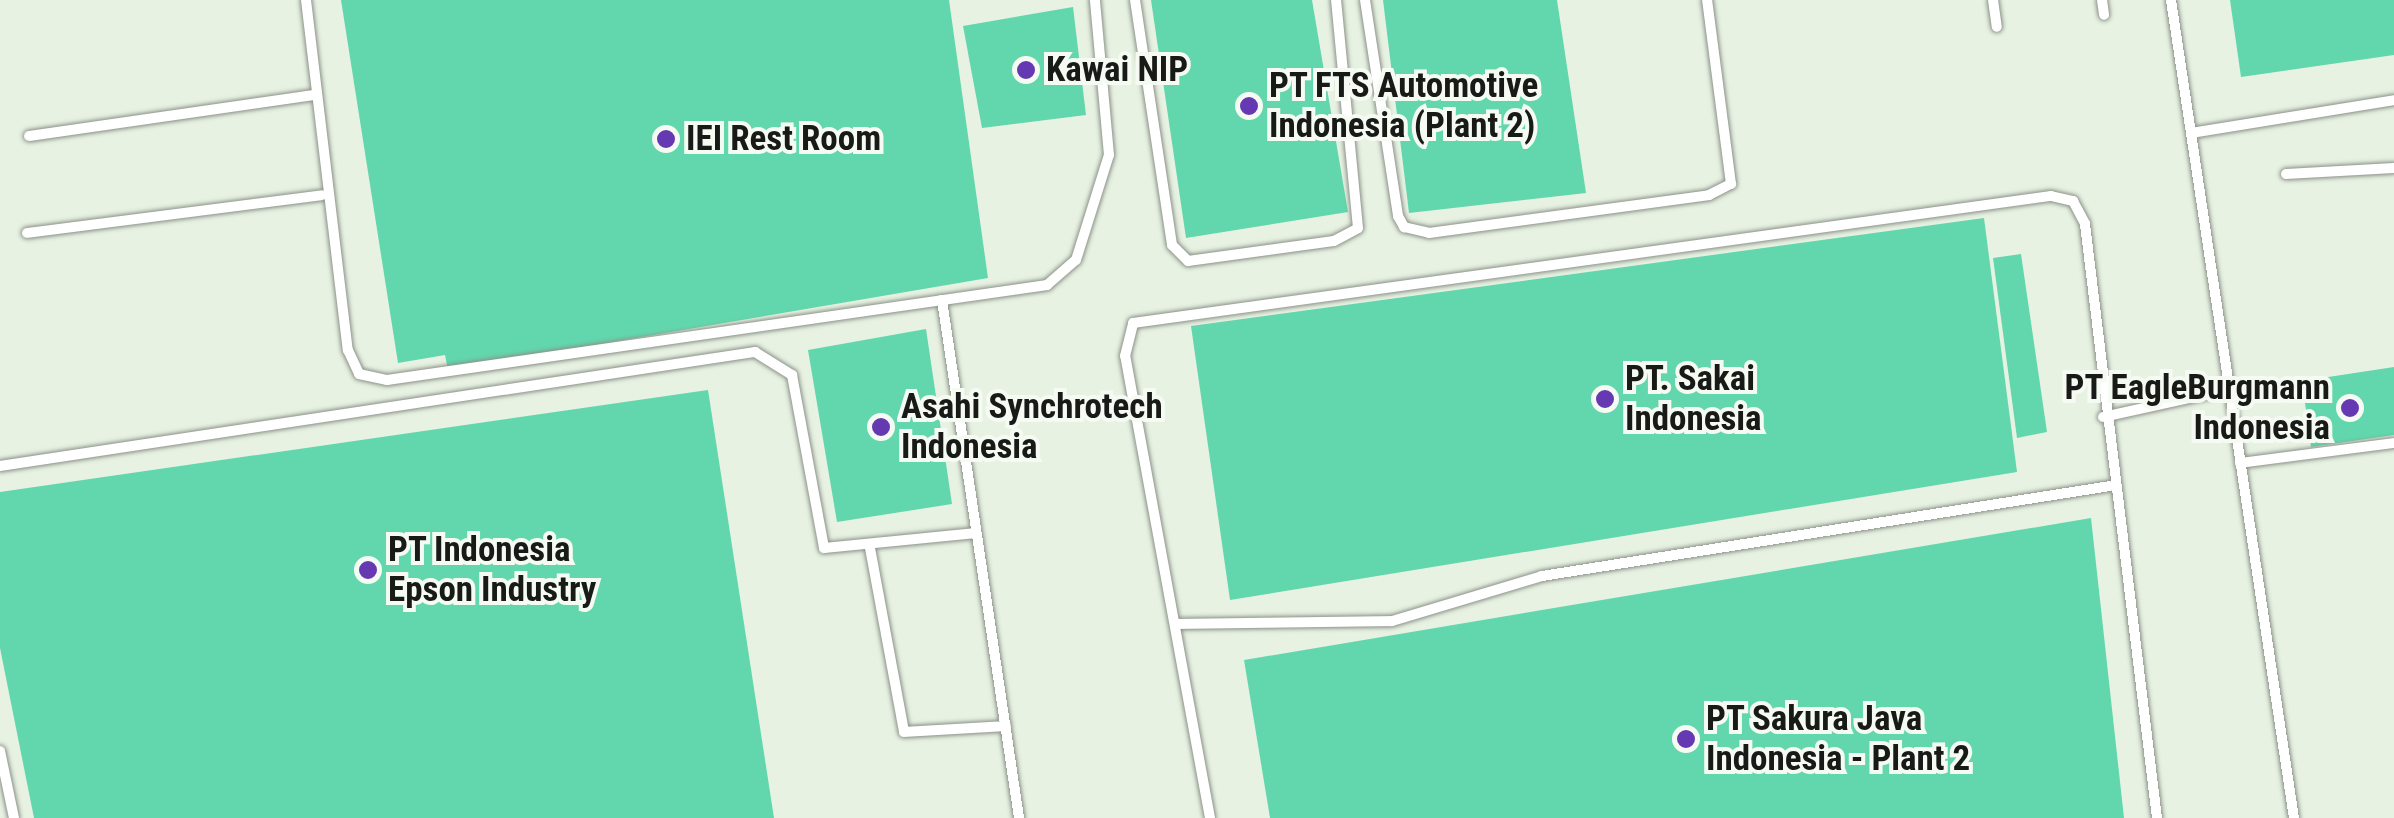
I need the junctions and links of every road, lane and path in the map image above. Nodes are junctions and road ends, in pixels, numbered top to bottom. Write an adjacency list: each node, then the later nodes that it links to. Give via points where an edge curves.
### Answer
1 (306, 0): 12 (lane)
2 (1095, 0): 20 (lane, via 1109,155 1076,260 1046,285)
3 (1135, 0): 4 (lane, via 1172,245 1188,261 1334,241 1358,228)
4 (1336, 0)
5 (1366, 0): 6 (lane, via 1398,216 1412,232 1709,195 1731,184)
6 (1708, 0)
7 (1993, 0): 11 (lane)
8 (2102, 0): 10 (lane)
9 (2170, 0): 14 (lane)
10 (2104, 15)
11 (1996, 27)
12 (314, 96): 15 (lane); 18 (lane)
13 (2394, 100): 14 (lane)
14 (2191, 133): 21 (lane)
15 (29, 136)
16 (2394, 168): 17 (lane)
17 (2286, 174)
18 (322, 195): 19 (lane); 20 (lane, via 348,350 373,379)
19 (28, 233)
20 (942, 300): 27 (lane)
21 (2229, 388): 22 (lane); 24 (lane)
22 (2103, 417): 26 (lane); 29 (lane, via 2085,224 2073,201 2051,196 1152,314 1133,323 1125,356)
23 (2394, 443): 24 (lane)
24 (2240, 463): 36 (lane)
25 (0, 466): 28 (lane, via 756,352 792,375 817,535 836,553)
26 (2110, 486): 29 (lane, via 1542,576 1392,620); 35 (lane)
27 (976, 533): 28 (lane); 30 (lane)
28 (870, 548): 30 (lane, via 904,732)
29 (1178, 624): 34 (lane)
30 (1006, 726): 33 (lane)
31 (0, 751): 32 (lane)
32 (14, 818)
33 (1018, 818)
34 (1210, 818)
35 (2157, 818)
36 (2294, 818)

